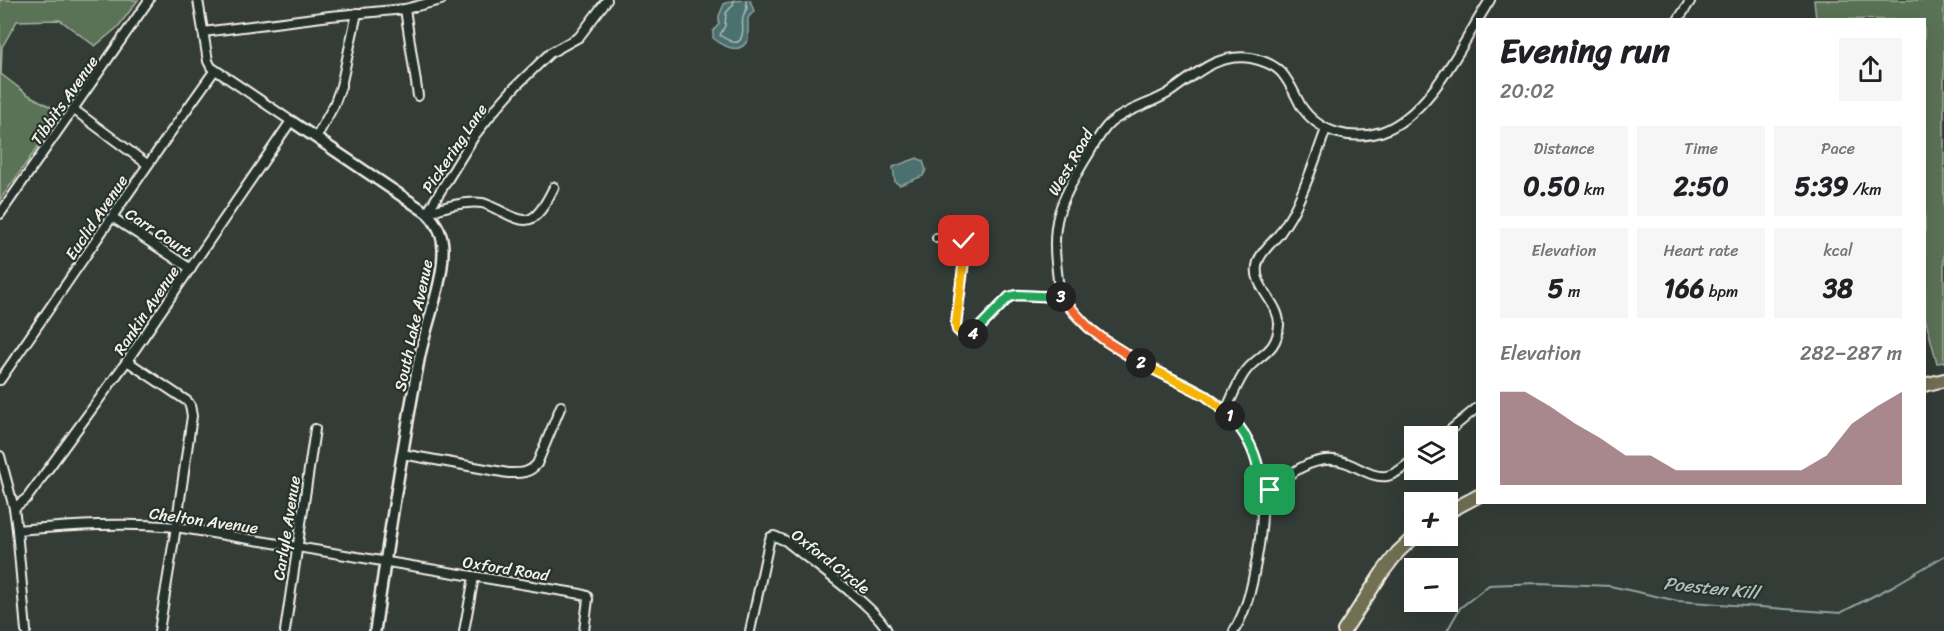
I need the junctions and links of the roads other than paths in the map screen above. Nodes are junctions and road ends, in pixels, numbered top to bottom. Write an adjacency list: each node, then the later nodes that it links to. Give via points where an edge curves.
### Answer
1 (149, 0): 15 (street, Tibbits Avenue)
2 (198, 0): 12 (street)
3 (441, 0): 7 (street)
4 (607, 0): 21 (street, Pickering Lane, via 579,37 550,53 493,112)
5 (1490, 0): 9 (street)
6 (1691, 0): 10 (street)
7 (405, 9): 8 (street); 14 (street)
8 (357, 13): 12 (street); 18 (street, via 341,86)
9 (1479, 18)
10 (1679, 18)
11 (1476, 23): 17 (street, via 1436,88 1409,117 1391,128 1360,136)
12 (203, 32): 13 (street, via 208,61)
13 (215, 70): 16 (street, South Lake Avenue); 19 (street, Euclid Avenue)
14 (418, 96)
15 (73, 109): 19 (street); 22 (street, Tibbits Avenue)
16 (291, 121): 18 (street, South Lake Avenue); 25 (street, Rankin Avenue)
17 (1326, 129): 26 (street, West Road, via 1303,109 1282,73 1262,61 1245,58 1215,61 1165,94 1122,115 1101,134 1059,207 1054,242); 33 (street, via 1292,213 1256,266 1262,286 1278,313 1277,339 1243,375)
18 (316, 138): 21 (street, South Lake Avenue)
19 (147, 164): 23 (street, Euclid Avenue)
20 (554, 187): 21 (street, via 531,220 518,219 480,203)
21 (427, 213): 36 (street, South Lake Avenue, via 441,235 442,265 419,357)
22 (0, 214)
23 (112, 217): 25 (street, Carr Court); 28 (street, Euclid Avenue)
24 (937, 238): 26 (street, via 953,238 966,244 956,324 963,335 975,332 1009,297)
25 (190, 268): 27 (street, Rankin Avenue)
26 (1062, 297): 33 (street, via 1107,342 1206,396)
27 (127, 361): 42 (street, Rankin Avenue, via 27,498); 43 (street, via 190,405 192,416)
28 (0, 380)
29 (1944, 380): 30 (main road)
30 (1926, 384)
31 (561, 406): 36 (street, via 531,471 508,472)
32 (1476, 409): 34 (street)
33 (1226, 412): 40 (street, via 1255,452)
34 (1455, 426)
35 (315, 429): 46 (street, Carlyle Avenue)
36 (402, 454): 47 (street, South Lake Avenue)
37 (0, 456): 42 (street)
38 (1404, 466): 40 (street, via 1392,474 1376,476 1340,461 1316,461 1282,480)
39 (1476, 497): 41 (main road)
40 (1263, 500): 57 (street, via 1253,584)
41 (1458, 507)
42 (14, 508): 44 (street)
43 (176, 527): 44 (street, Chelton Avenue, via 91,524); 46 (street, Chelton Avenue); 50 (street)
44 (17, 530): 49 (street)
45 (1404, 546): 58 (main road)
46 (296, 547): 47 (street, Chelton Avenue); 51 (street, Carlyle Avenue)
47 (385, 562): 48 (street, Oxford Road); 52 (street, South Lake Avenue)
48 (474, 577): 53 (street); 54 (street, Oxford Road, via 586,596)
49 (26, 631)
50 (159, 631)
51 (285, 631)
52 (375, 631)
53 (464, 631)
54 (584, 631)
55 (750, 631): 56 (street, Oxford Circle, via 769,542 774,536 786,541 855,596 878,616)
56 (887, 631)
57 (1234, 631)
58 (1344, 631)

